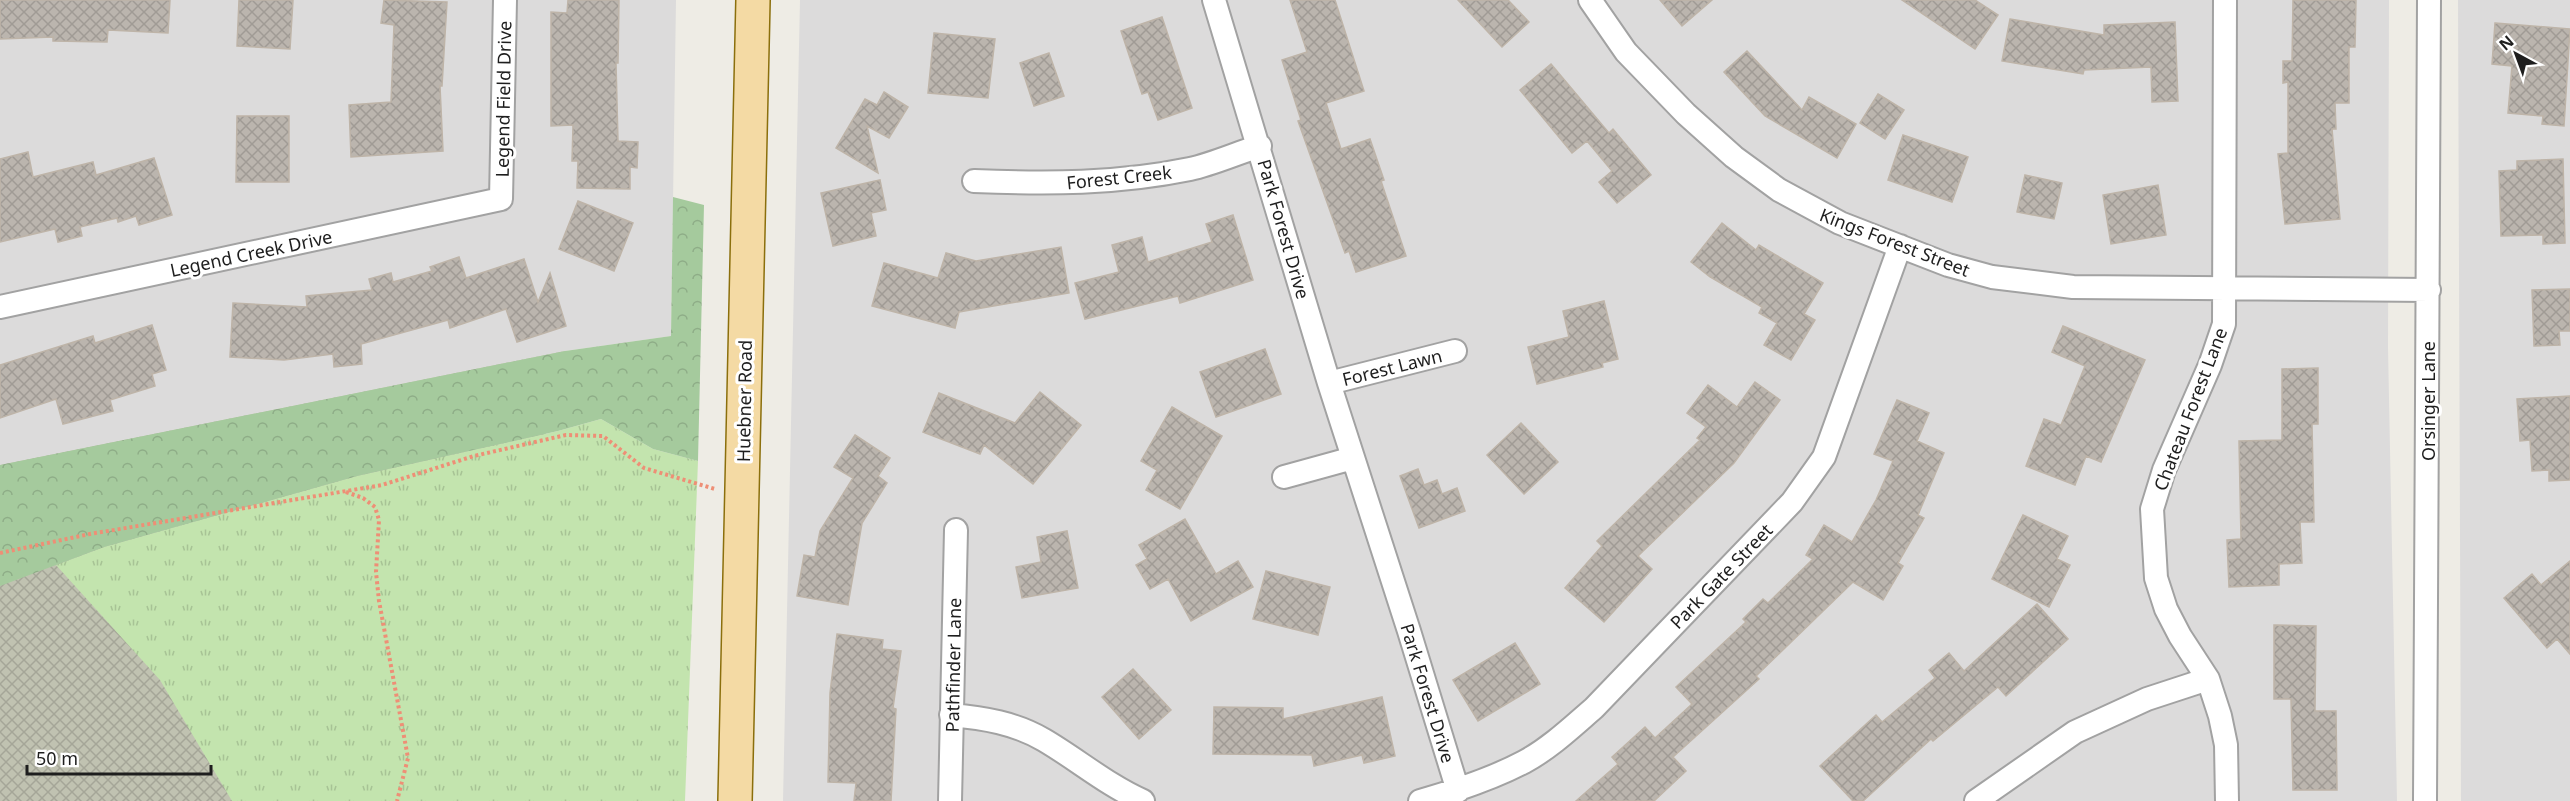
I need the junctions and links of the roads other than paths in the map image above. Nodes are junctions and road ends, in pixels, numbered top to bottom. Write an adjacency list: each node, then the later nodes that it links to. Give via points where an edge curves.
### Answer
1 (505, 0): 9 (street, Legend Field Drive)
2 (753, 0): 22 (main road, Huebner Road)
3 (1214, 0): 7 (street, Park Forest Drive)
4 (1590, 0): 10 (street, Kings Forest Street, via 1626,52 1734,157 1807,207)
5 (2224, 0): 11 (street, Chateau Forest Lane)
6 (2429, 0): 12 (street, Orsinger Lane)
7 (1260, 146): 8 (street, Forest Creek, via 1192,168 1120,180 1047,184); 15 (street, Park Forest Drive)
8 (974, 181)
9 (501, 199): 13 (street, Legend Creek Drive)
10 (1900, 246): 11 (street, Kings Forest Street, via 1992,277 2073,287); 21 (street, Park Gate Street, via 1824,457 1792,502 1579,722 1523,762)
11 (2223, 290): 12 (street, Kings Forest Street); 19 (street, Chateau Forest Lane, via 2224,324 2214,355 2171,453 2152,509 2156,578 2166,609)
12 (2429, 290): 28 (street, Orsinger Lane)
13 (0, 307)
14 (1455, 351): 15 (street, Forest Lawn)
15 (1329, 383): 16 (street, Park Forest Drive)
16 (1353, 458): 17 (street); 21 (street, Park Forest Drive)
17 (1284, 477)
18 (956, 530): 20 (street, Pathfinder Lane)
19 (2208, 679): 26 (street, via 2147,699 2075,732); 27 (street, Chateau Forest Lane, via 2226,745)
20 (951, 715): 23 (street, Pathfinder Lane); 24 (street, via 988,718 1032,735 1119,791)
21 (1458, 790): 25 (street, Park Gate Street)
22 (735, 801)
23 (950, 801)
24 (1143, 801)
25 (1420, 801)
26 (1976, 801)
27 (2227, 801)
28 (2425, 801)

